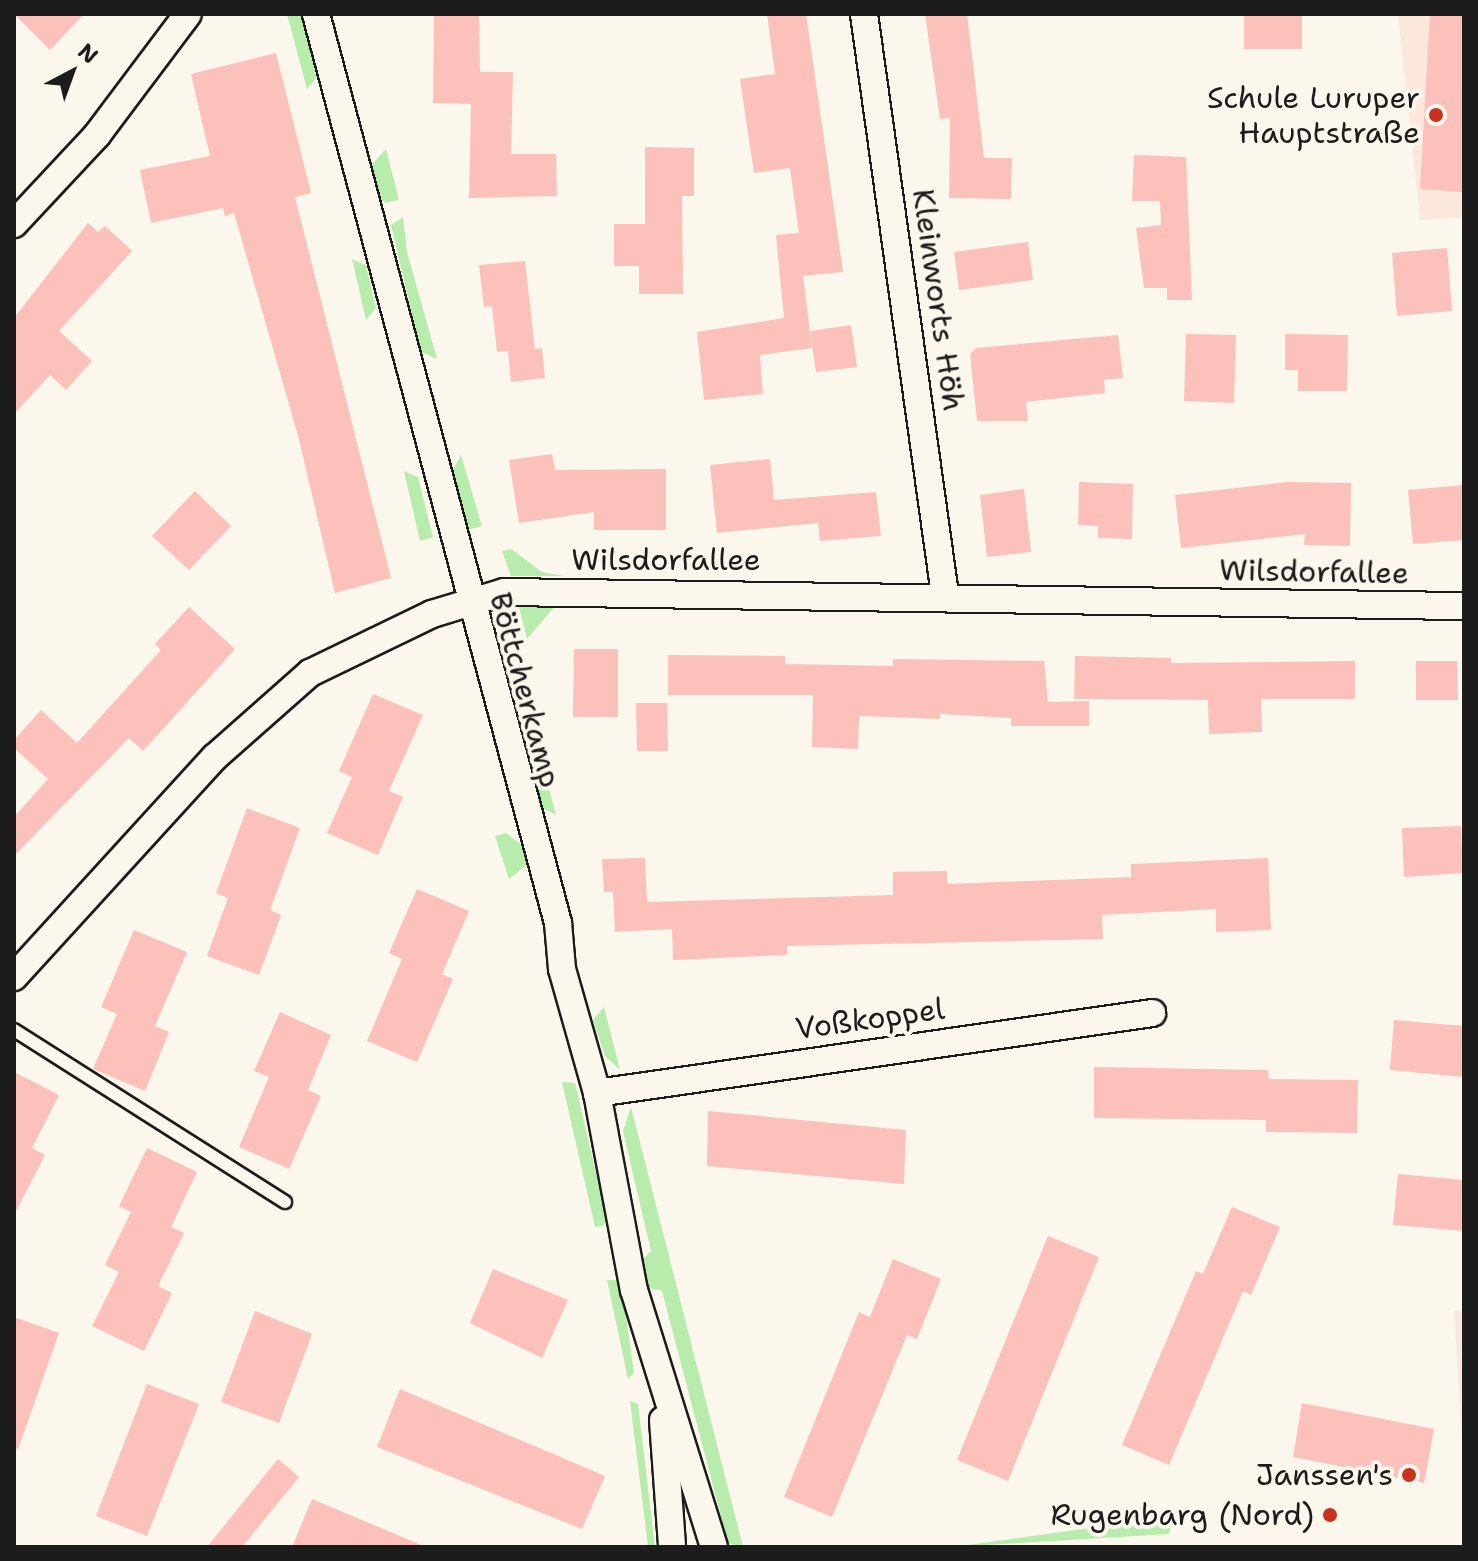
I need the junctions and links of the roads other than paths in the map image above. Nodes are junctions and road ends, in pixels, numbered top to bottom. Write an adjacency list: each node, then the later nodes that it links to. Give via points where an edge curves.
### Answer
1 (188, 14): 4 (street, via 97,135)
2 (316, 14): 6 (street, Böttcherkamp)
3 (864, 14): 5 (street, Kleinworts Höh)
4 (14, 224)
5 (945, 595): 6 (street, Wilsdorfallee, via 579,590 504,592); 7 (street, Wilsdorfallee)
6 (468, 602): 8 (street, Wilsdorfallee, via 310,673 260,714); 11 (street, Böttcherkamp, via 558,923 562,969)
7 (1464, 606)
8 (14, 977)
9 (1152, 1013): 11 (street, Voßkoppel)
10 (14, 1030): 12 (lane)
11 (597, 1093): 13 (street, Böttcherkamp, via 634,1290)
12 (285, 1202)
13 (660, 1385): 14 (street, Böttcherkamp); 15 (street, Böttcherkamp)
14 (672, 1547)
15 (714, 1547)

